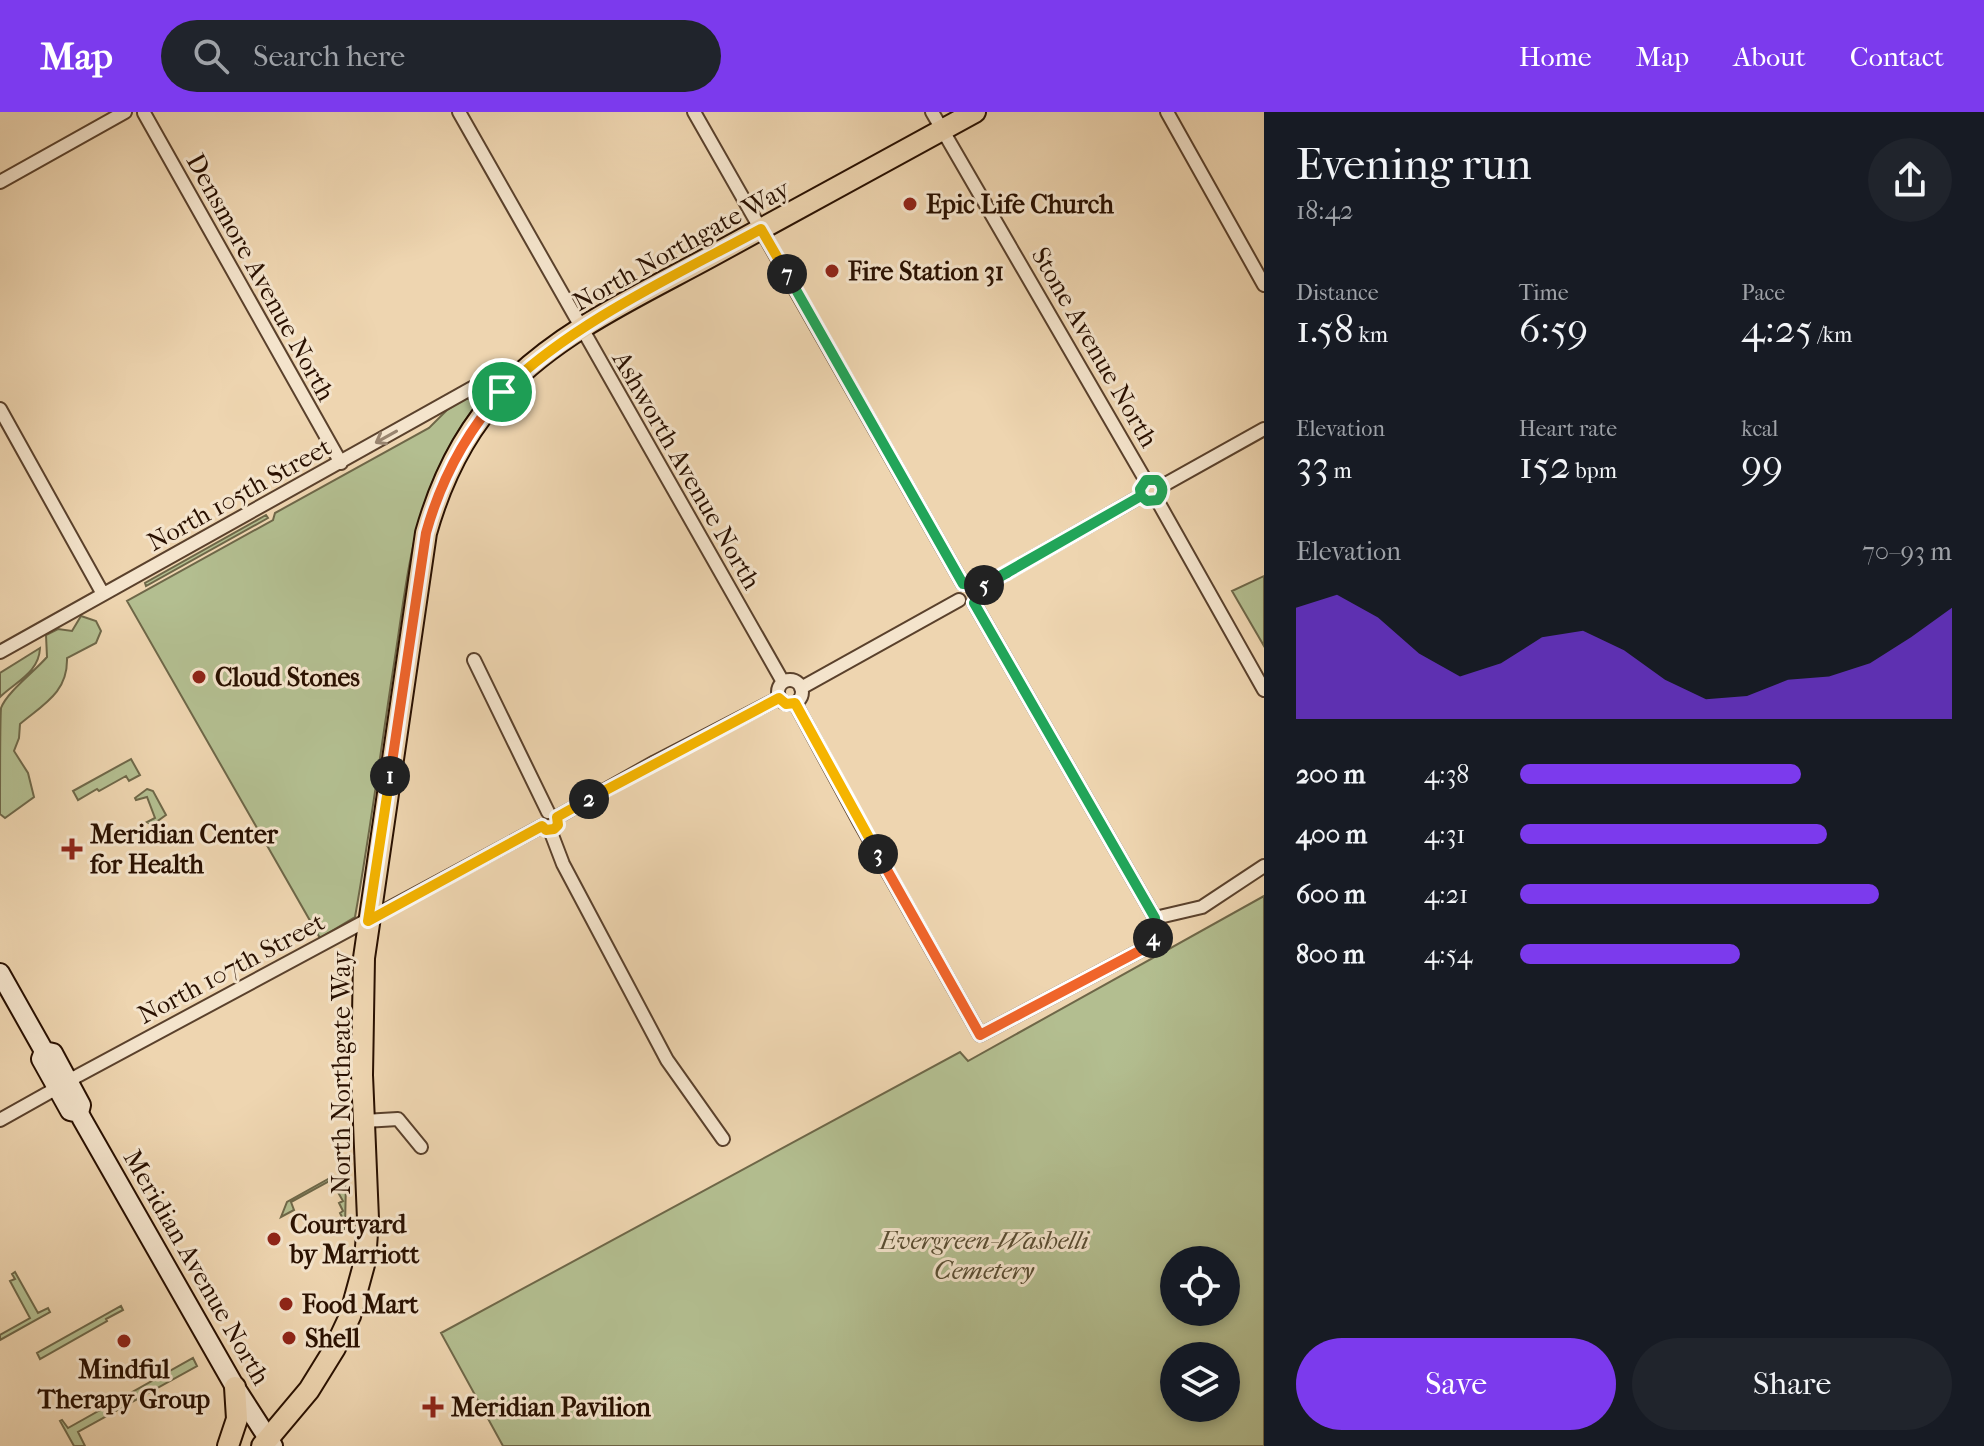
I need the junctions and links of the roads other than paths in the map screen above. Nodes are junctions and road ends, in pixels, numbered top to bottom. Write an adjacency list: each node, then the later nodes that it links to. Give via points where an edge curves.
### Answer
1 (125, 112): 9 (street)
2 (133, 112): 3 (street)
3 (144, 112): 16 (street, Densmore Avenue North)
4 (459, 112): 12 (street, Ashworth Avenue North)
5 (694, 112): 10 (street)
6 (975, 112): 8 (main road, North Northgate Way)
7 (1167, 112): 11 (street)
8 (937, 121): 10 (main road, North Northgate Way); 17 (street, Stone Avenue North)
9 (0, 182)
10 (761, 229): 12 (main road, North Northgate Way); 21 (street)
11 (1264, 285)
12 (582, 329): 13 (main road, North Northgate Way); 28 (street, Ashworth Avenue North)
13 (502, 392): 16 (street, North 105th Street, one-way to 16, via 472,388); 37 (main road, North Northgate Way, via 460,448 426,533)
14 (0, 409): 23 (street)
15 (1264, 429): 18 (street)
16 (341, 463): 23 (street, North 105th Street)
17 (1146, 481): 18 (street); 19 (street)
18 (1162, 486): 20 (street)
19 (1141, 496): 20 (street); 22 (street)
20 (1157, 500): 30 (street)
21 (963, 584): 22 (street); 24 (street)
22 (978, 589): 25 (street)
23 (103, 594): 26 (street, North 105th Street)
24 (959, 600): 25 (street); 29 (street)
25 (974, 603): 36 (street)
26 (0, 652)
27 (474, 660): 33 (street)
28 (783, 682): 29 (street, via 791,680); 31 (street)
29 (801, 688): 32 (street)
30 (1264, 690)
31 (779, 698): 32 (street); 33 (street)
32 (795, 703): 36 (street, via 980,1035 1143,949 1155,934)
33 (553, 815): 34 (street, via 558,825)
34 (546, 828): 37 (street, North 107th Street); 42 (street, via 667,1060)
35 (1264, 866): 36 (street, via 1202,907)
36 (1155, 918)
37 (368, 921): 39 (street, North 107th Street); 41 (main road, North Northgate Way, via 362,996)
38 (0, 973): 39 (street, Meridian Avenue North, via 44,1051 41,1059)
39 (63, 1084): 40 (street, North 107th Street); 44 (street, Meridian Avenue North, via 70,1111 79,1113)
40 (0, 1120)
41 (364, 1121): 43 (street, via 398,1119); 45 (main road, North Northgate Way, via 368,1241 358,1292 328,1362)
42 (723, 1139)
43 (421, 1147)
44 (235, 1387): 45 (street, Meridian Avenue North); 46 (main road, via 237,1419)
45 (265, 1444): 47 (main road)
46 (228, 1446)
47 (245, 1446)

